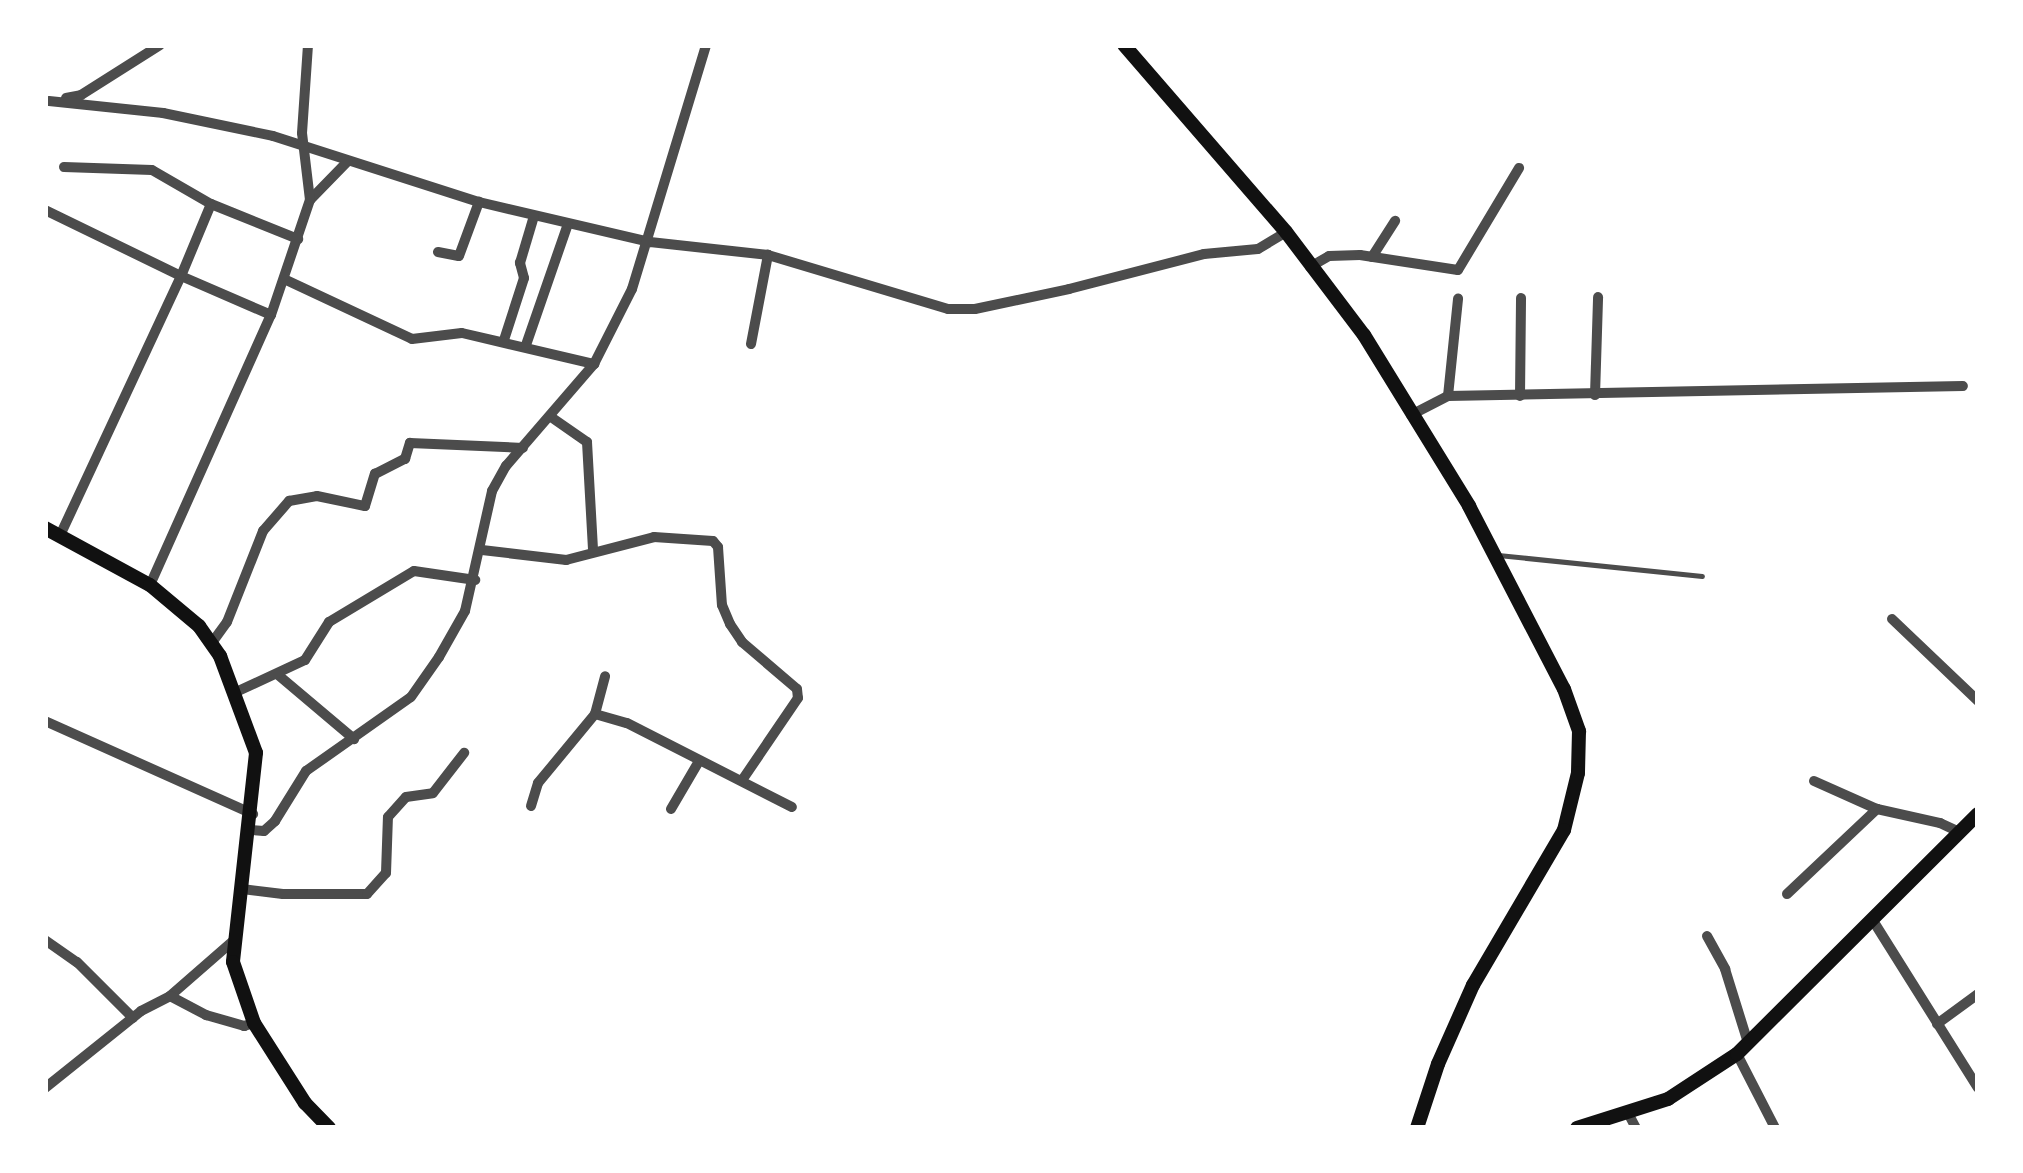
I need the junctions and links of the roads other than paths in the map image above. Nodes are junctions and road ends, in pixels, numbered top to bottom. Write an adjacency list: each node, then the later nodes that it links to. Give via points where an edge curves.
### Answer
1 (160, 45): 5 (street)
2 (308, 45): 7 (street)
3 (706, 45): 20 (street)
4 (1125, 46): 18 (main road)
5 (141, 49): 6 (street, via 82,94)
6 (47, 102): 7 (street, via 162,113)
7 (304, 146): 8 (street); 11 (street)
8 (348, 161): 11 (street); 12 (street)
9 (64, 168): 13 (street, via 152,170)
10 (1519, 168): 23 (street, via 1458,270)
11 (310, 200): 19 (street)
12 (480, 202): 15 (street); 21 (street, via 459,256)
13 (211, 204): 19 (street); 25 (street)
14 (45, 210): 25 (street)
15 (534, 216): 17 (street); 31 (street)
16 (1395, 221): 23 (street)
17 (568, 224): 20 (street); 33 (street)
18 (1286, 232): 22 (street, via 1258,250 1204,254 976,308 922,305); 24 (main road)
19 (298, 239): 26 (street)
20 (650, 242): 22 (street); 34 (street)
21 (438, 252)
22 (768, 255): 32 (street)
23 (1372, 256): 24 (street, via 1329,256)
24 (1310, 267): 39 (main road, via 1364,335)
25 (181, 276): 30 (street); 43 (street)
26 (284, 279): 30 (street); 31 (street, via 412,339 462,332)
27 (1598, 297): 36 (street)
28 (1521, 298): 38 (street)
29 (1458, 299): 37 (street)
30 (271, 316): 49 (street)
31 (504, 340): 33 (street)
32 (751, 344)
33 (526, 345): 34 (street)
34 (594, 364): 40 (street)
35 (1963, 386): 36 (street)
36 (1594, 395): 38 (street)
37 (1448, 396): 38 (street); 39 (street)
38 (1520, 396)
39 (1411, 415): 46 (main road)
40 (551, 417): 41 (street); 45 (street, via 587,442)
41 (523, 448): 44 (street, via 492,491); 51 (street, via 410,443 405,458 375,474 366,506 316,496 289,502 263,532 227,622)
42 (45, 528): 43 (main road)
43 (60, 536): 49 (main road)
44 (482, 550): 45 (street, via 566,560); 48 (street)
45 (593, 551): 61 (street, via 654,537 699,538 718,547 722,606 730,624 797,689 798,698)
46 (1495, 555): 47 (lane); 87 (main road, via 1564,689 1579,731 1578,773 1564,830 1474,985)
47 (1702, 576)
48 (474, 580): 52 (street, via 414,571 329,622 305,660); 58 (street, via 465,612 411,697)
49 (150, 585): 51 (main road)
50 (1892, 619): 55 (street)
51 (211, 644): 54 (main road)
52 (278, 674): 54 (street); 58 (street)
53 (604, 676): 56 (street)
54 (236, 692): 67 (main road, via 256,754)
55 (1978, 701)
56 (594, 714): 60 (street, via 627,723); 63 (street, via 538,783)
57 (45, 721): 67 (street)
58 (354, 739): 69 (street, via 306,771 276,821 264,831)
59 (464, 752): 71 (street, via 433,793 406,798 388,817 386,874 368,894)
60 (699, 761): 61 (street); 65 (street)
61 (743, 779): 64 (street)
62 (1814, 781): 66 (street)
63 (531, 806)
64 (792, 807)
65 (670, 809)
66 (1877, 809): 70 (street); 72 (street)
67 (252, 814): 69 (main road)
68 (1978, 814): 70 (main road)
69 (251, 830): 71 (main road)
70 (1959, 832): 73 (main road)
71 (242, 889): 76 (main road)
72 (1787, 894)
73 (1872, 918): 81 (street); 82 (main road)
74 (1706, 936): 82 (street, via 1725,969)
75 (45, 940): 79 (street)
76 (233, 941): 78 (street); 80 (main road, via 233,962)
77 (1978, 994): 81 (street)
78 (170, 996): 79 (street); 80 (street, via 206,1014)
79 (133, 1018): 83 (street)
80 (254, 1023): 86 (main road)
81 (1937, 1024): 84 (street)
82 (1743, 1049): 85 (main road, via 1668,1099); 90 (street)
83 (45, 1088)
84 (1978, 1088)
85 (1628, 1113): 88 (main road); 89 (street)
86 (329, 1128)
87 (1417, 1128)
88 (1577, 1128)
89 (1636, 1128)
90 (1775, 1128)

